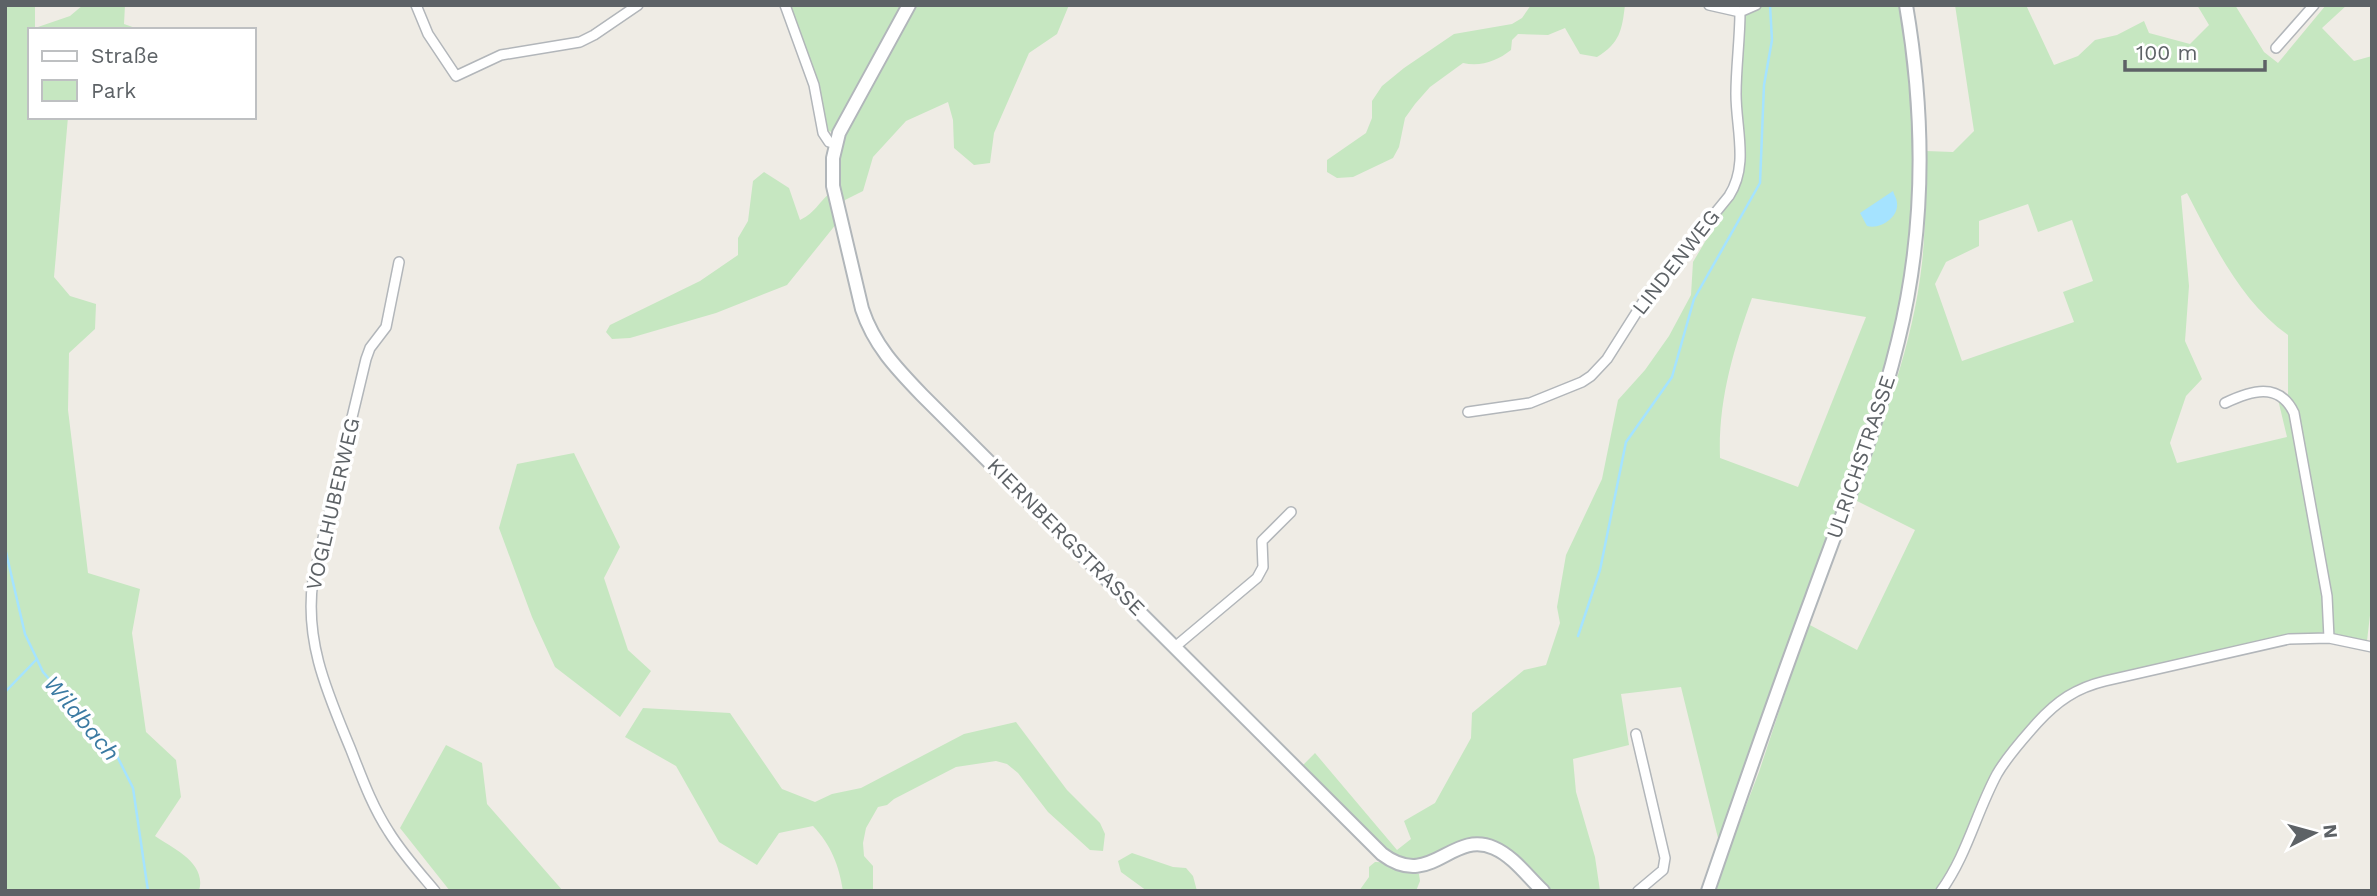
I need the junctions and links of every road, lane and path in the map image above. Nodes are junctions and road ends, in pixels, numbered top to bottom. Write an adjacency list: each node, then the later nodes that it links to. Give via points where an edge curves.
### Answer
1 (416, 5): 2 (street, via 428,34 456,76 501,55 580,42)
2 (638, 5)
3 (785, 5): 11 (street, via 814,85 823,133)
4 (909, 5): 11 (street, KIERNBERGSTRASSE)
5 (1709, 5): 9 (street)
6 (1756, 5): 9 (street)
7 (1906, 5): 23 (street, ULRICHSTRASSE, via 1917,93 1919,162 1914,246 1903,319 1875,421)
8 (2314, 5): 10 (street)
9 (1740, 12): 14 (street, LINDENWEG, via 1736,99 1740,167 1729,196 1644,299 1607,359 1591,376 1530,403)
10 (2276, 48)
11 (836, 144): 17 (street, KIERNBERGSTRASSE, via 833,186 862,309 876,342 922,395)
12 (399, 262): 20 (street, VOGLHUBERWEG, via 386,327 366,359 313,580 310,612 322,678 370,796 389,833)
13 (2225, 403): 16 (street, via 2271,392 2285,399 2294,413 2328,596)
14 (1468, 412)
15 (1291, 512): 17 (street, via 1262,541 1263,567 1257,578)
16 (2329, 638): 18 (street); 24 (street, via 2266,643 2089,685 2060,700 2006,760 1961,859)
17 (1176, 646): 21 (street, KIERNBERGSTRASSE, via 1390,859 1415,867 1467,845 1484,845 1501,851)
18 (2372, 647)
19 (1636, 733): 22 (street, via 1665,858 1663,870)
20 (435, 891)
21 (1543, 891)
22 (1638, 891)
23 (1708, 891)
24 (1941, 891)

